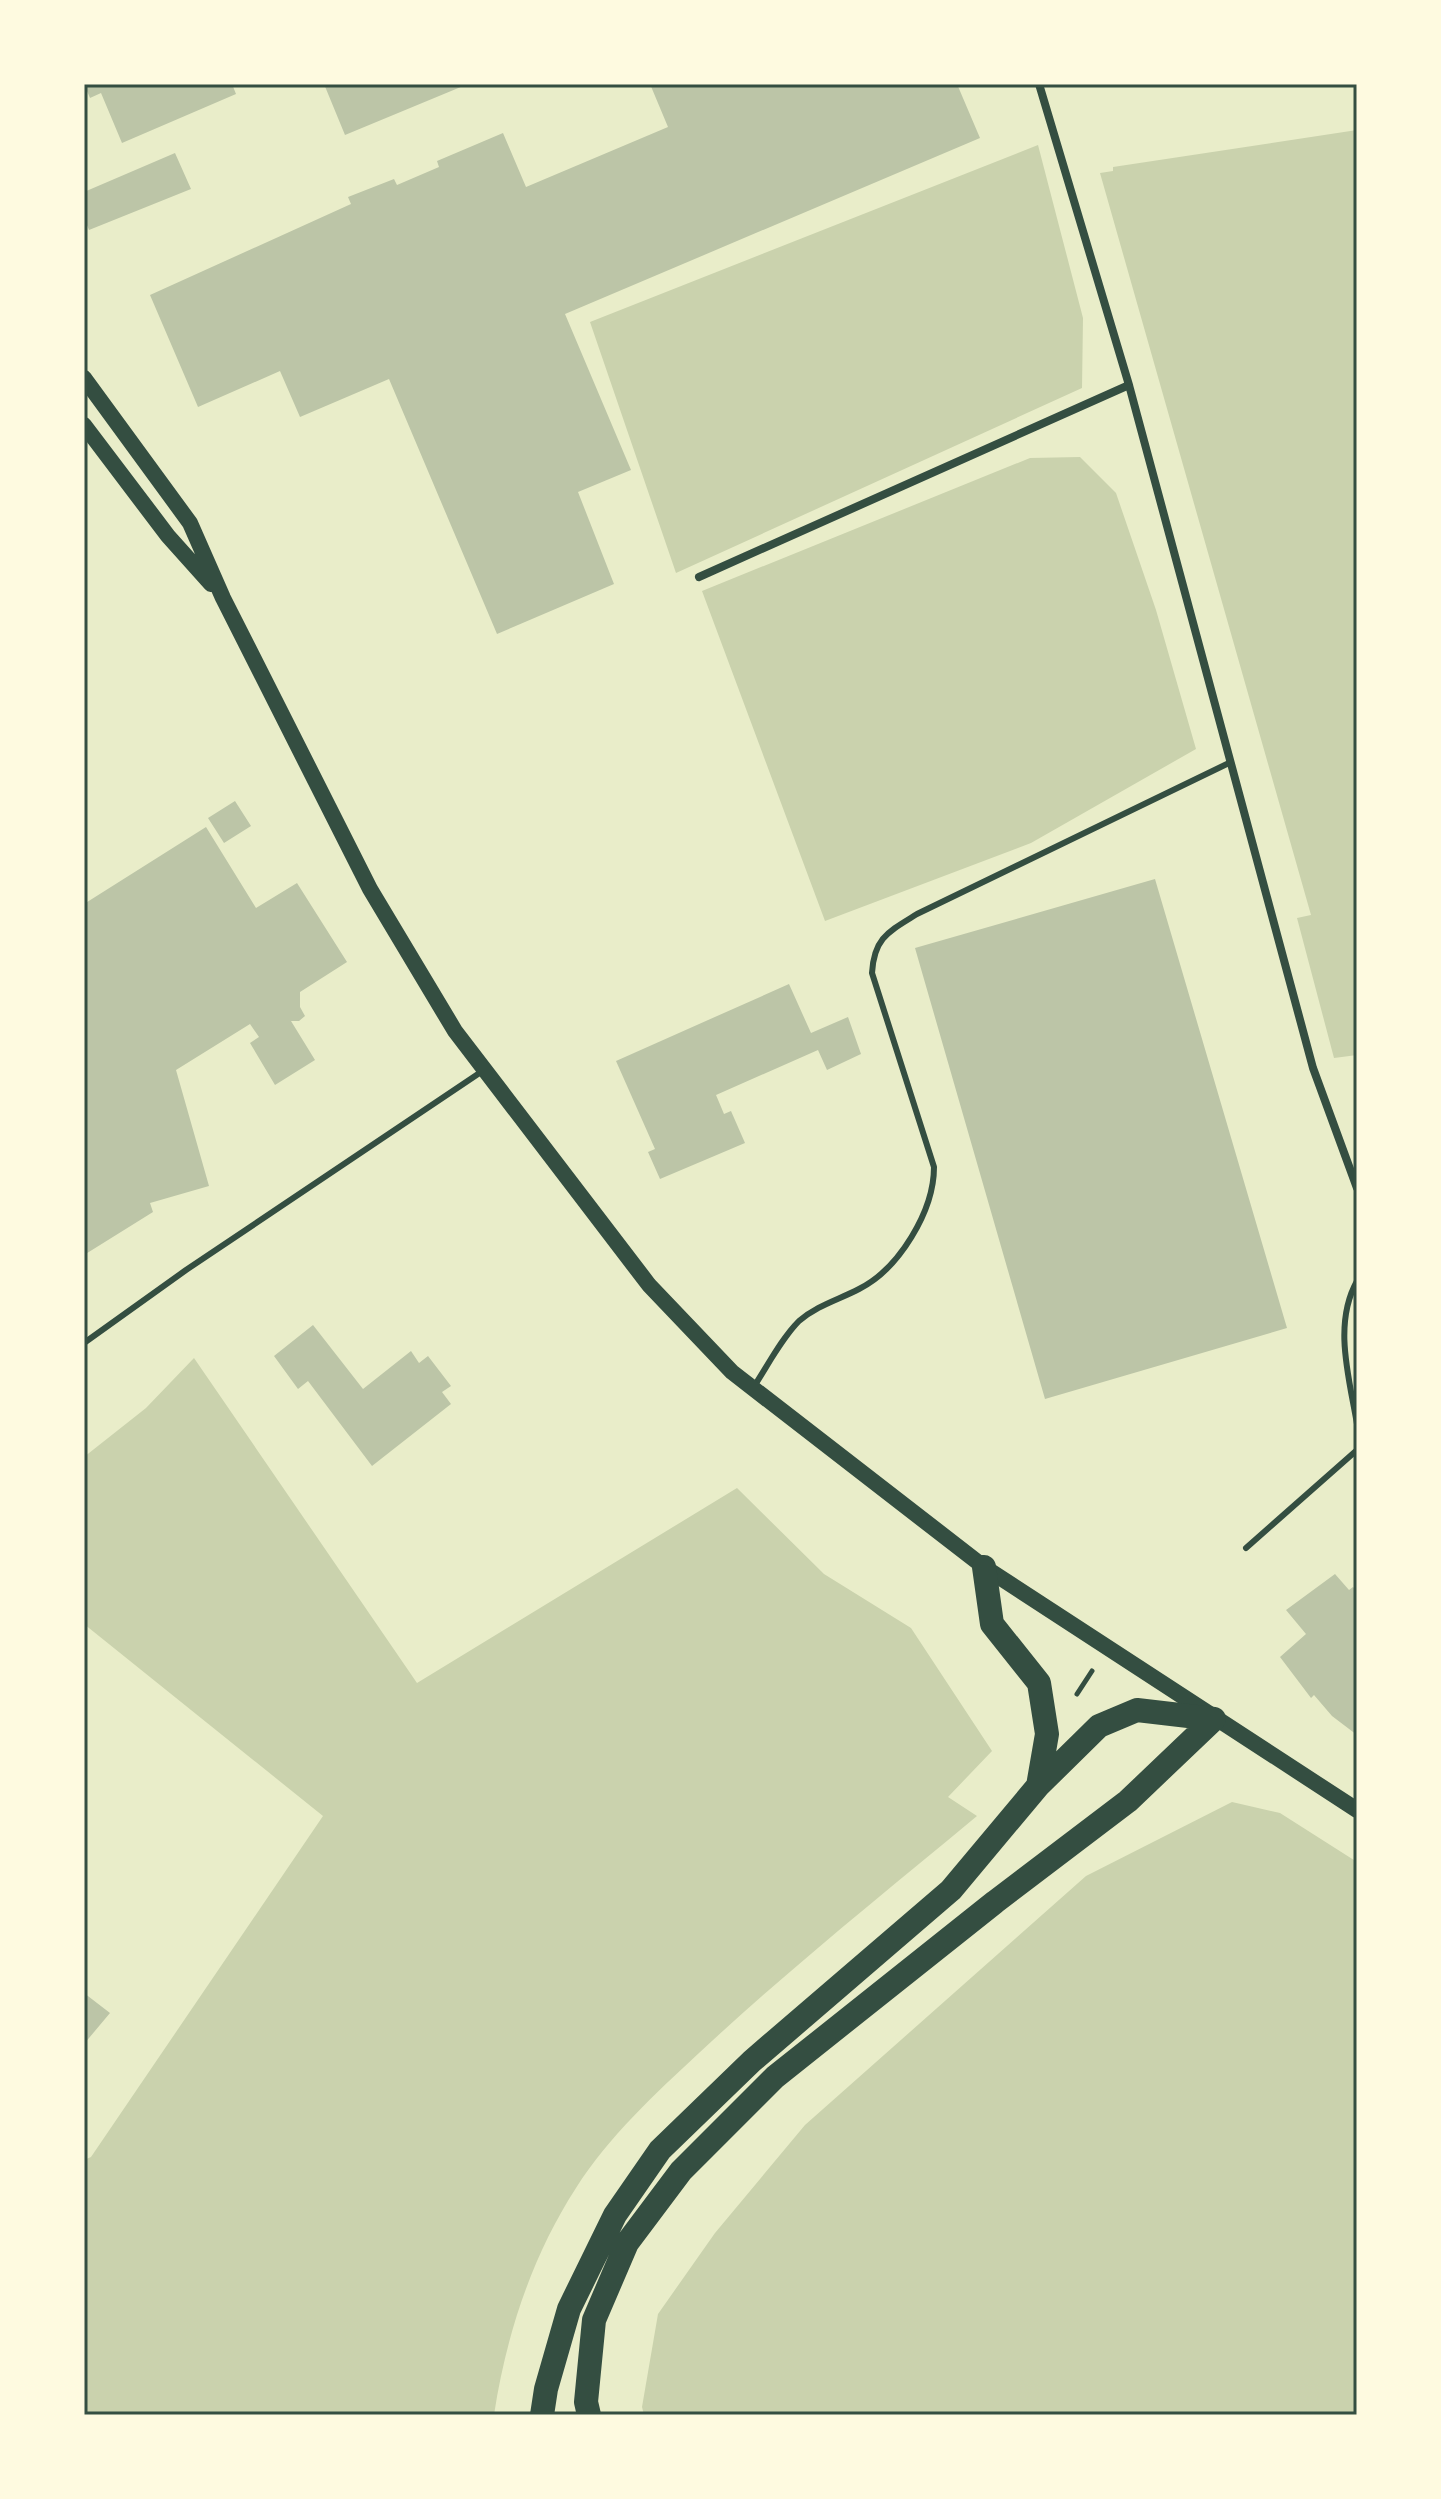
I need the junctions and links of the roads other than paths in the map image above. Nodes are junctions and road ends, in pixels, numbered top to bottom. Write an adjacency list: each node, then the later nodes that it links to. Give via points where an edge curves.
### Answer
1 (1039, 84): 3 (street)
2 (84, 378): 6 (main road, via 190,523)
3 (1129, 385): 5 (street); 7 (street)
4 (84, 425): 6 (main road, via 168,536)
5 (699, 577)
6 (223, 598): 8 (main road, via 370,889)
7 (1231, 762): 9 (street, via 1313,1068); 12 (lane, via 917,914 887,933 873,951 872,973 934,1167 934,1187 925,1216 906,1246 861,1289 817,1307 796,1324)
8 (484, 1070): 11 (lane); 12 (main road, via 649,1285)
9 (1357, 1188)
10 (1357, 1281): 13 (lane, via 1346,1301 1344,1346)
11 (84, 1343)
12 (753, 1388): 16 (main road)
13 (1357, 1424)
14 (1357, 1450): 15 (lane)
15 (1246, 1548)
16 (984, 1567): 17 (main road); 18 (highway, via 992,1624 1039,1683 1047,1734)
17 (1214, 1719): 18 (highway, via 1137,1710 1099,1726); 19 (main road); 21 (highway, via 1128,1801 775,2077 681,2171 627,2243 594,2320)
18 (1038, 1786): 20 (highway, via 951,1890 752,2061 660,2150 615,2215 569,2309)
19 (1357, 1810)
20 (542, 2415)
21 (589, 2415)

